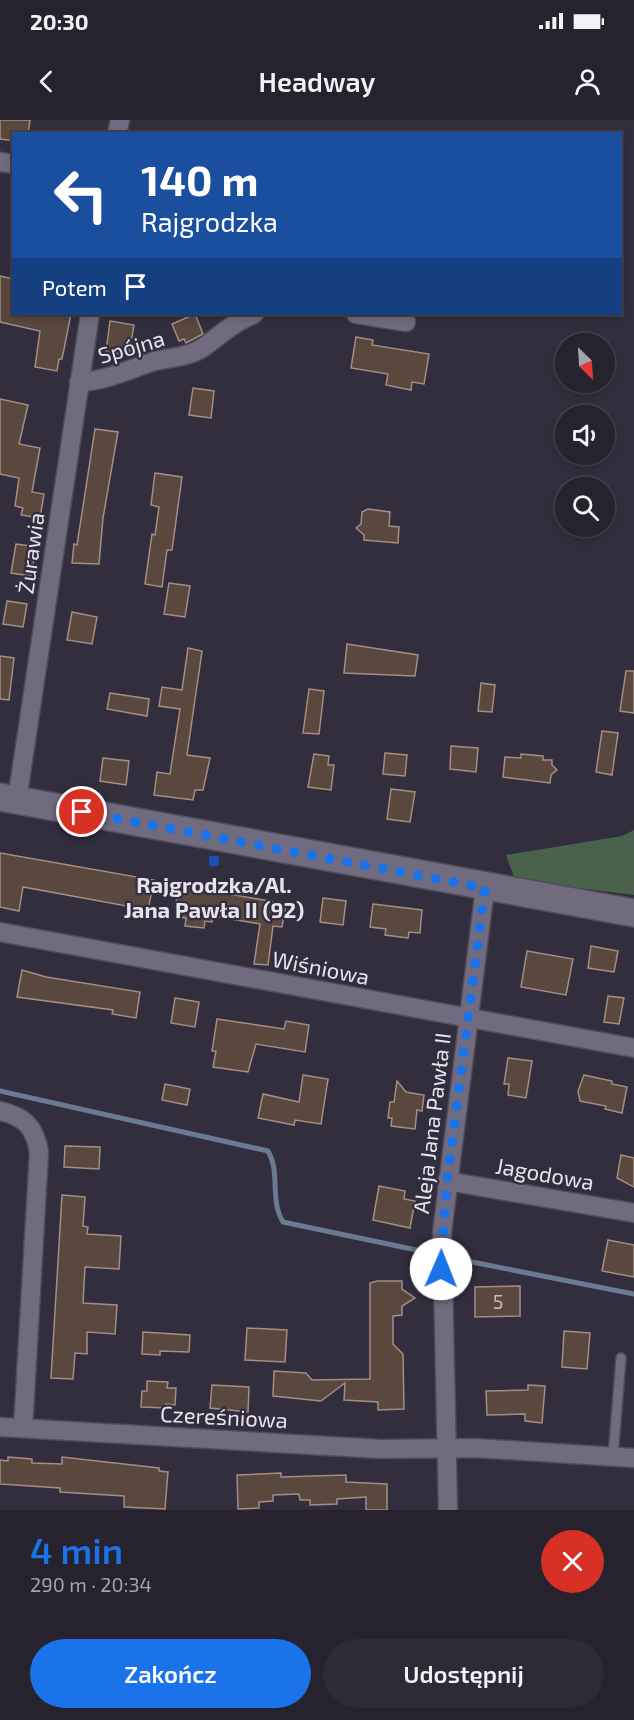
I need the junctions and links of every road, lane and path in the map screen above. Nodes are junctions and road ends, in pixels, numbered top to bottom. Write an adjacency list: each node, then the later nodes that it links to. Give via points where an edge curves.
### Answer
1 (90, 315): 5 (street, Żurawia)
2 (252, 315): 5 (street, Spójna, via 231,324 203,348 181,357 143,365 110,378)
3 (362, 315): 4 (street)
4 (406, 322)
5 (79, 382): 6 (street, Żurawia)
6 (9, 799): 7 (street)
7 (485, 888): 8 (street); 10 (street, Aleja Jana Pawła II)
8 (634, 913)
9 (0, 932): 10 (street, Wiśniowa)
10 (468, 1018): 11 (street, Wiśniowa); 13 (street, Aleja Jana Pawła II)
11 (634, 1048)
12 (0, 1111): 17 (street, via 16,1114 30,1124 39,1152)
13 (447, 1180): 14 (street, Jagodowa); 18 (street, Aleja Jana Pawła II, via 441,1269)
14 (634, 1213)
15 (621, 1358): 19 (lane)
16 (0, 1426): 17 (street, Czereśniowa)
17 (23, 1428): 18 (street, Czereśniowa, via 369,1449)
18 (445, 1449): 19 (street); 21 (street, Aleja Jana Pawła II)
19 (613, 1457): 20 (street)
20 (634, 1458)
21 (448, 1510)

